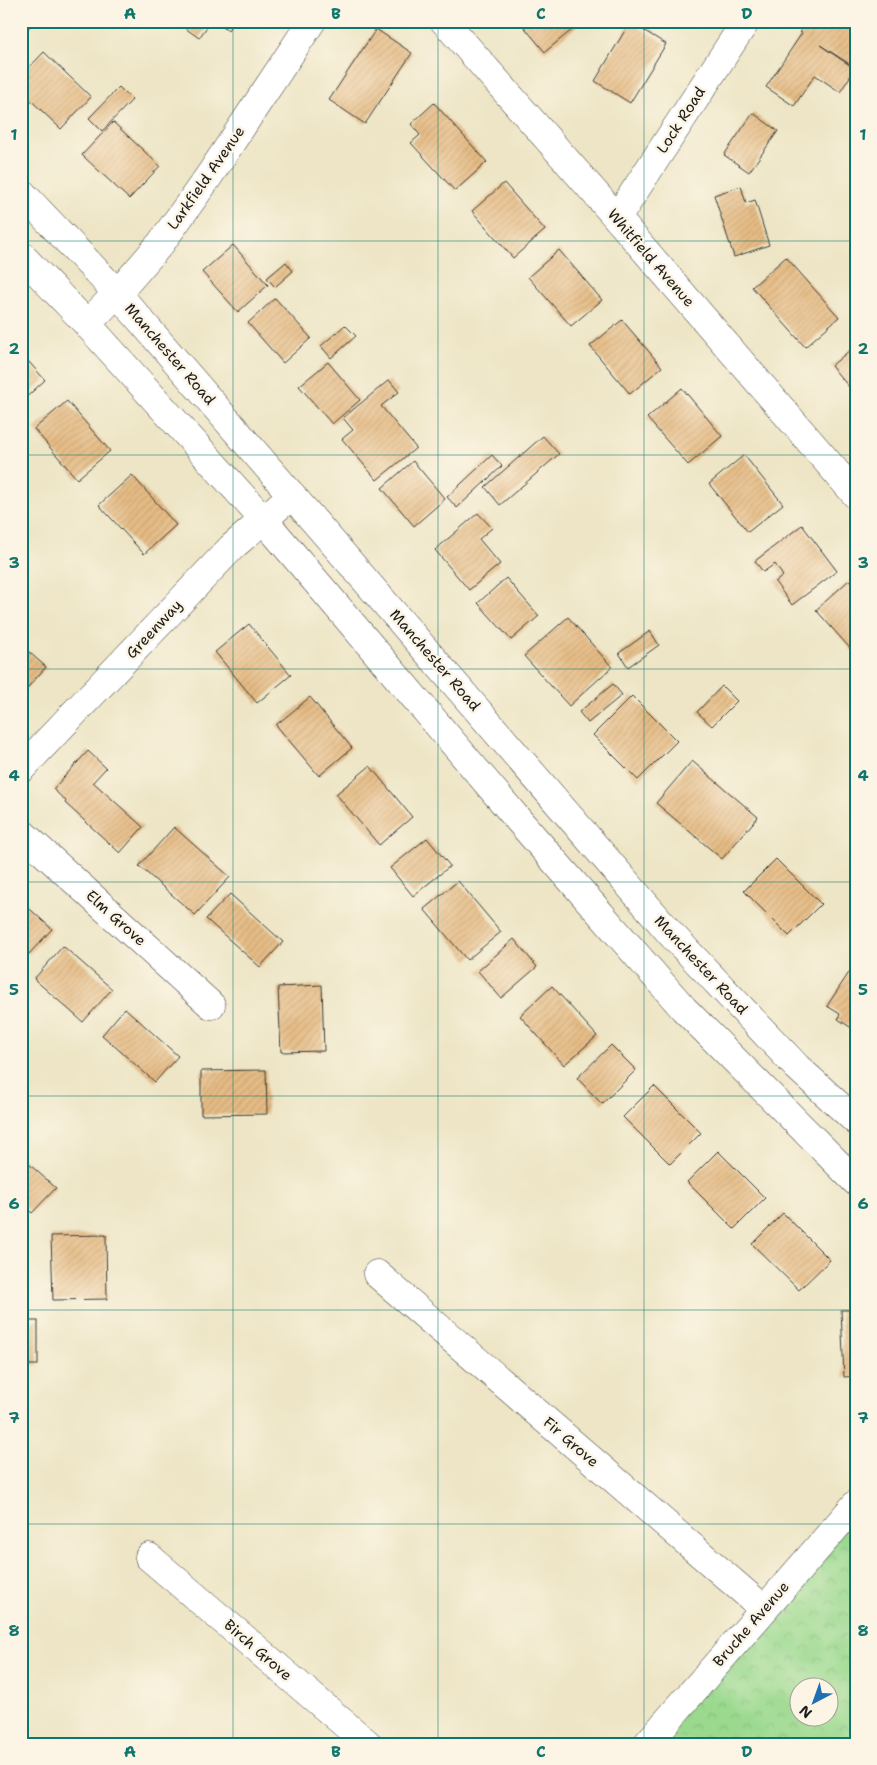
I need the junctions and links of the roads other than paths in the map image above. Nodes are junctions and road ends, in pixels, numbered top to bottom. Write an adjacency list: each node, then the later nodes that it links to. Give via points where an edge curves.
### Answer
1 (312, 21): 7 (street, Larkfield Avenue, via 177,221)
2 (444, 21): 5 (street, Whitfield Avenue)
3 (746, 21): 5 (street, Lock Road)
4 (21, 192): 7 (street, Manchester Road)
5 (617, 218): 10 (street, Whitfield Avenue)
6 (21, 255): 8 (street)
7 (117, 293): 8 (street, Larkfield Avenue); 9 (street, Manchester Road)
8 (87, 324): 11 (street)
9 (292, 495): 11 (street, Greenway); 15 (street, Manchester Road, via 671,934 797,1067)
10 (856, 495)
11 (263, 519): 12 (street, Greenway, via 232,547); 16 (street, via 684,1009)
12 (21, 769)
13 (21, 832): 14 (street, Elm Grove)
14 (211, 1004)
15 (856, 1121)
16 (856, 1182)
17 (377, 1274): 20 (street, Fir Grove)
18 (856, 1504): 20 (street, Bruche Avenue)
19 (149, 1557): 21 (street, Birch Grove)
20 (764, 1609): 22 (street, Bruche Avenue)
21 (368, 1744)
22 (647, 1744)

